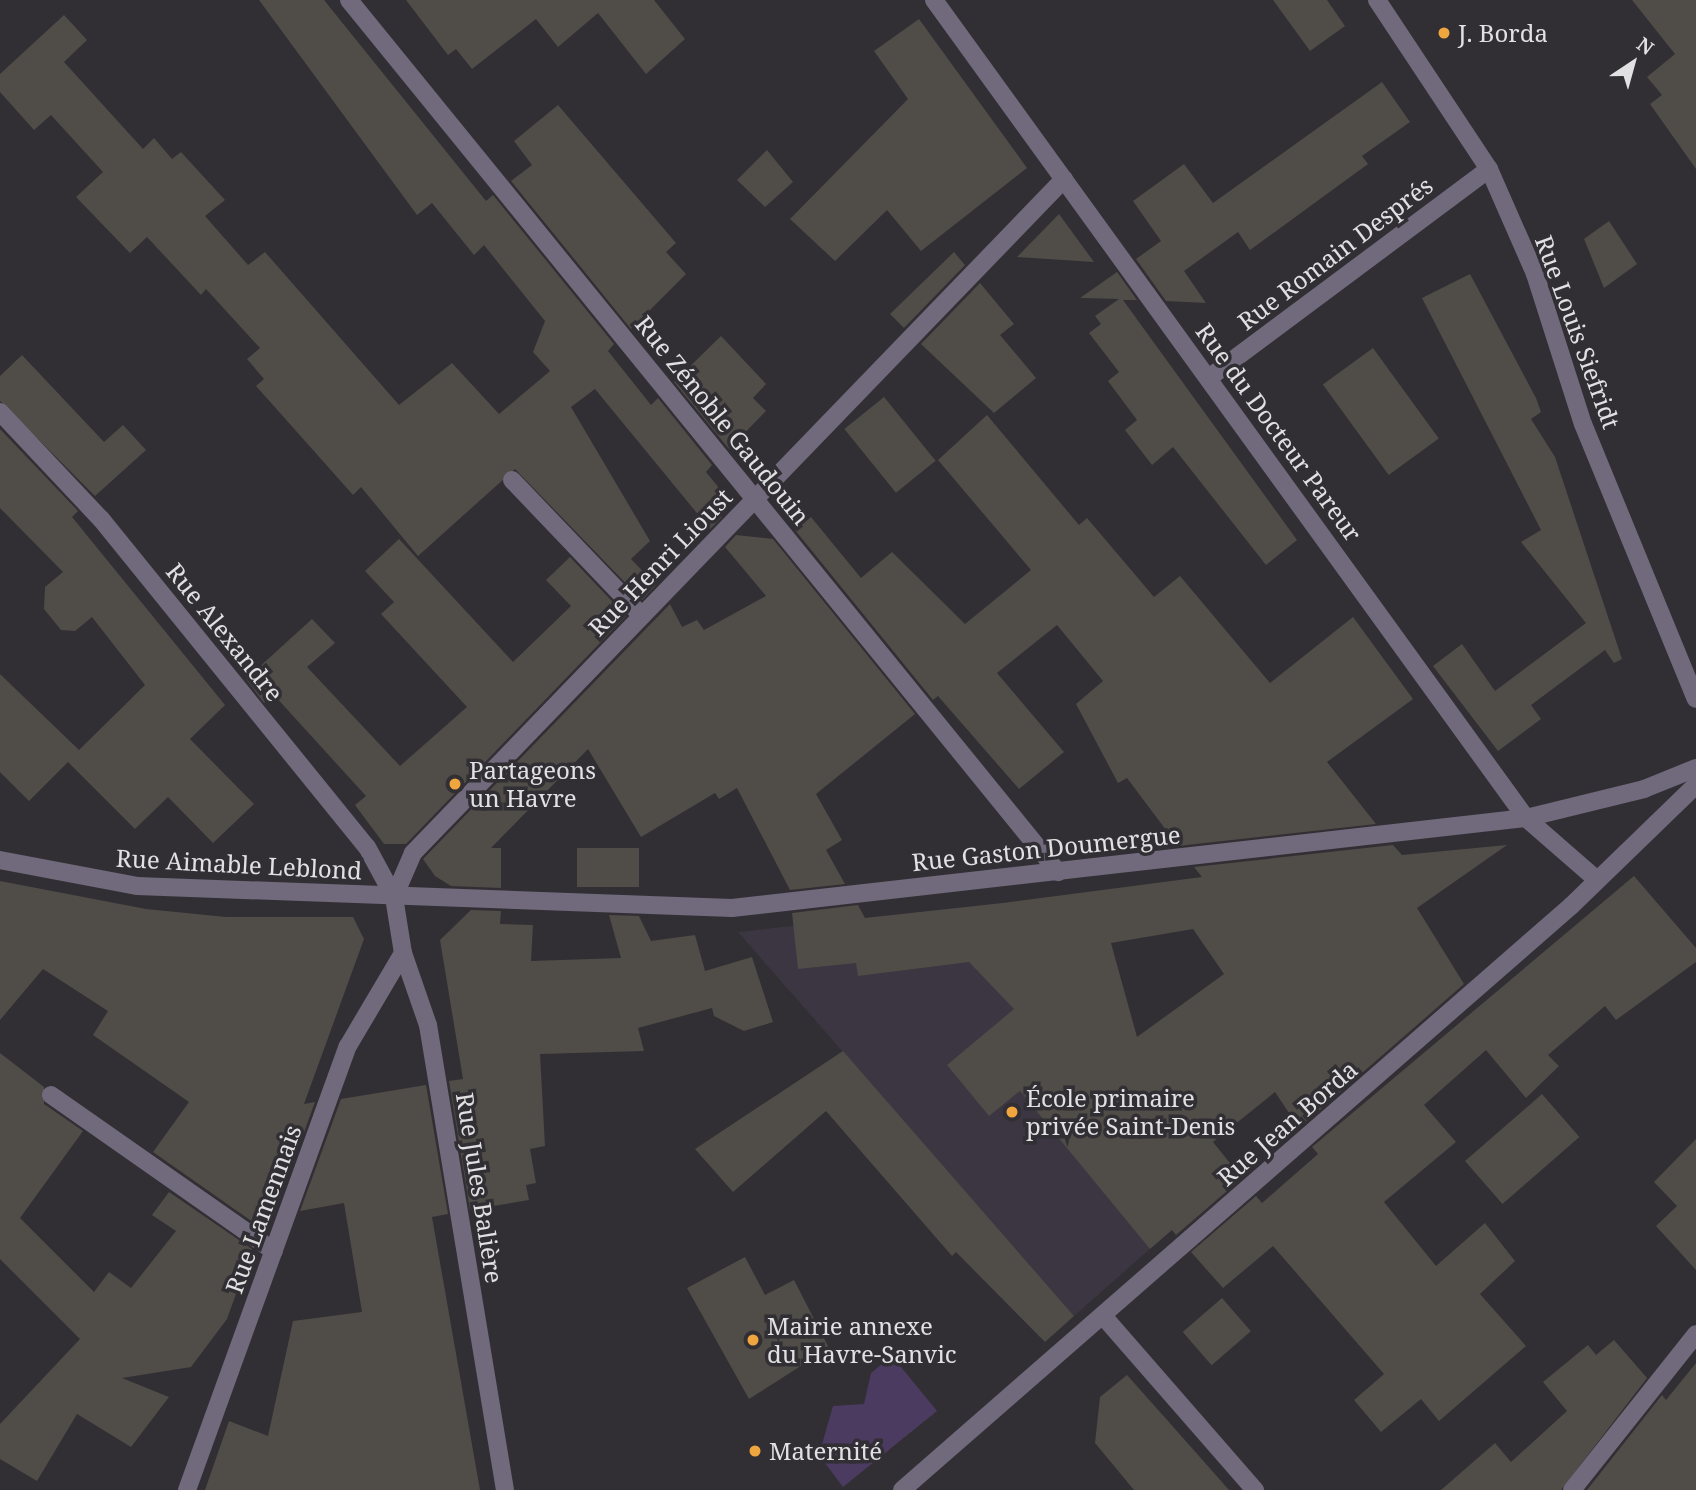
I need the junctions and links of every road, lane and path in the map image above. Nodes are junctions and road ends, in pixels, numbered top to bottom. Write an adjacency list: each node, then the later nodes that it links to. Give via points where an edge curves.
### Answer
1 (349, 0): 9 (street, Rue Zénoble Gaudouin)
2 (934, 0): 5 (street, Rue du Docteur Pareur)
3 (1377, 0): 4 (street, Rue Louis Siefridt)
4 (1489, 169): 6 (street, Rue Romain Després); 11 (street, Rue Louis Siefridt, via 1535,274 1583,424)
5 (1063, 179): 6 (street, Rue du Docteur Pareur); 9 (street, Rue Henri Lioust)
6 (1210, 377): 14 (street, Rue du Docteur Pareur)
7 (3, 420): 18 (street, Rue Alexandre, via 101,519 359,836)
8 (512, 480): 10 (street)
9 (755, 499): 10 (street, Rue Henri Lioust); 16 (street, Rue Zénoble Gaudouin)
10 (642, 616): 18 (street, Rue Henri Lioust, via 413,853)
11 (1696, 699)
12 (1696, 768): 14 (street, Rue Gaston Doumergue, via 1644,789)
13 (1696, 785): 17 (street, Rue Jean Borda)
14 (1526, 818): 16 (street, Rue Gaston Doumergue); 17 (street, Rue du Docteur Pareur)
15 (0, 860): 18 (street, Rue Aimable Leblond, via 137,886)
16 (1058, 872): 18 (street, Rue Gaston Doumergue, via 732,908)
17 (1597, 880): 22 (street, Rue Jean Borda)
18 (394, 897): 19 (street, Rue Jules Balière)
19 (403, 953): 21 (street, Rue Lamennais, via 348,1046); 25 (street, Rue Jules Balière, via 428,1025)
20 (51, 1095): 21 (street)
21 (274, 1251): 24 (street, Rue Lamennais)
22 (1104, 1317): 26 (street, Rue Jean Borda); 27 (street)
23 (1696, 1334): 28 (street)
24 (187, 1490)
25 (505, 1490)
26 (902, 1490)
27 (1255, 1490)
28 (1572, 1490)

